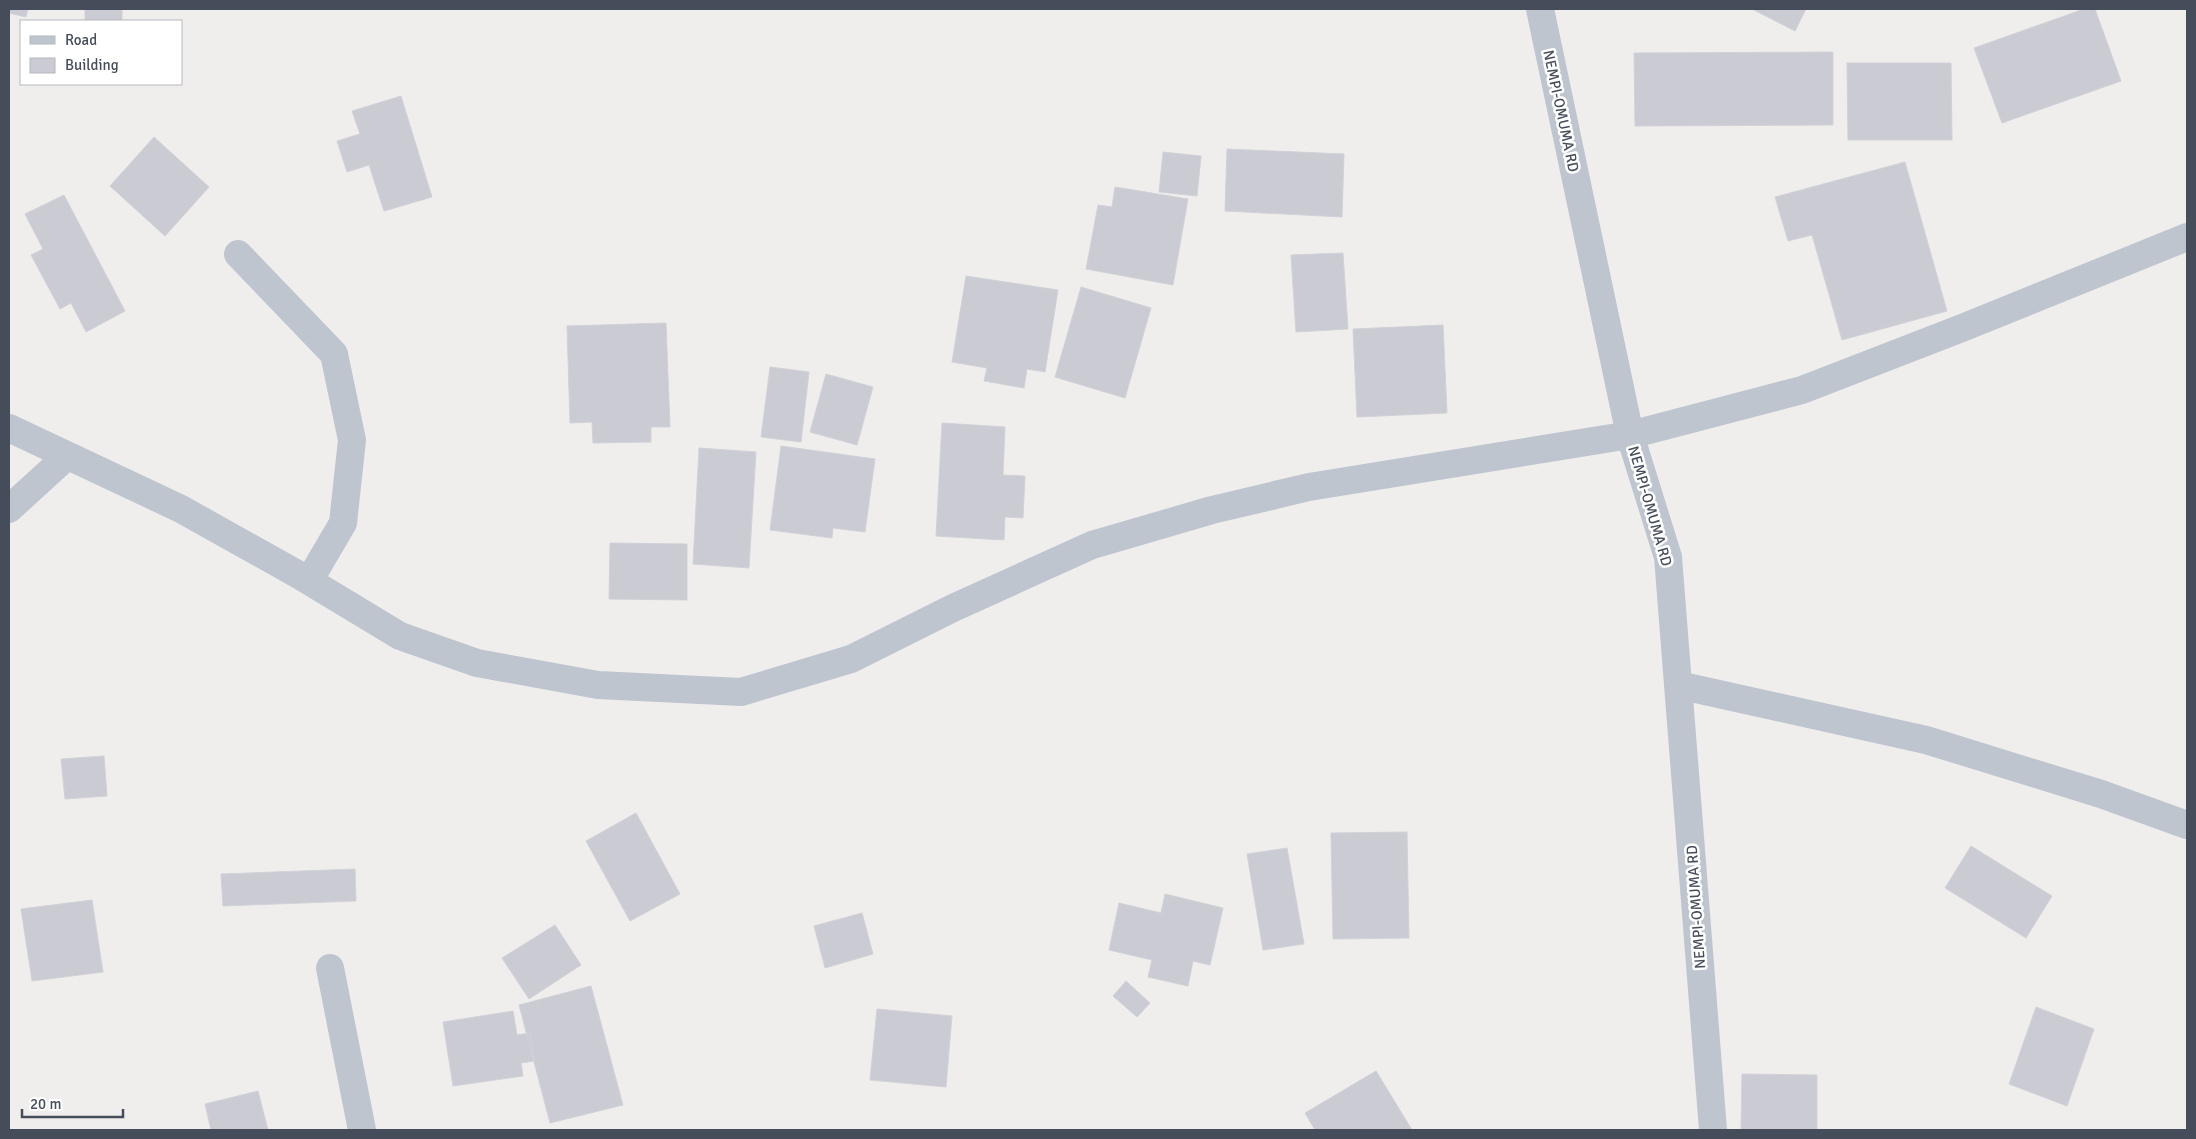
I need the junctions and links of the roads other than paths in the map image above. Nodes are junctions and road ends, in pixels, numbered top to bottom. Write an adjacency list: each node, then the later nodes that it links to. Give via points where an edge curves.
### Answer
1 (1540, 9): 5 (street, NEMPI-OMUMA RD)
2 (2187, 237): 5 (street, via 1802,390)
3 (238, 254): 8 (street, via 334,354 352,440 343,523)
4 (9, 428): 6 (street)
5 (1630, 435): 8 (street, via 1309,487 1212,510 1092,546 953,608 851,659 741,692 598,685 477,663 400,636); 9 (street, NEMPI-OMUMA RD, via 1668,557)
6 (67, 456): 7 (street); 8 (street, via 181,509)
7 (9, 509)
8 (309, 581)
9 (1678, 685): 10 (street, via 1926,740 2101,794); 13 (street, NEMPI-OMUMA RD)
10 (2187, 825)
11 (330, 968): 12 (street)
12 (362, 1130)
13 (1713, 1130)

